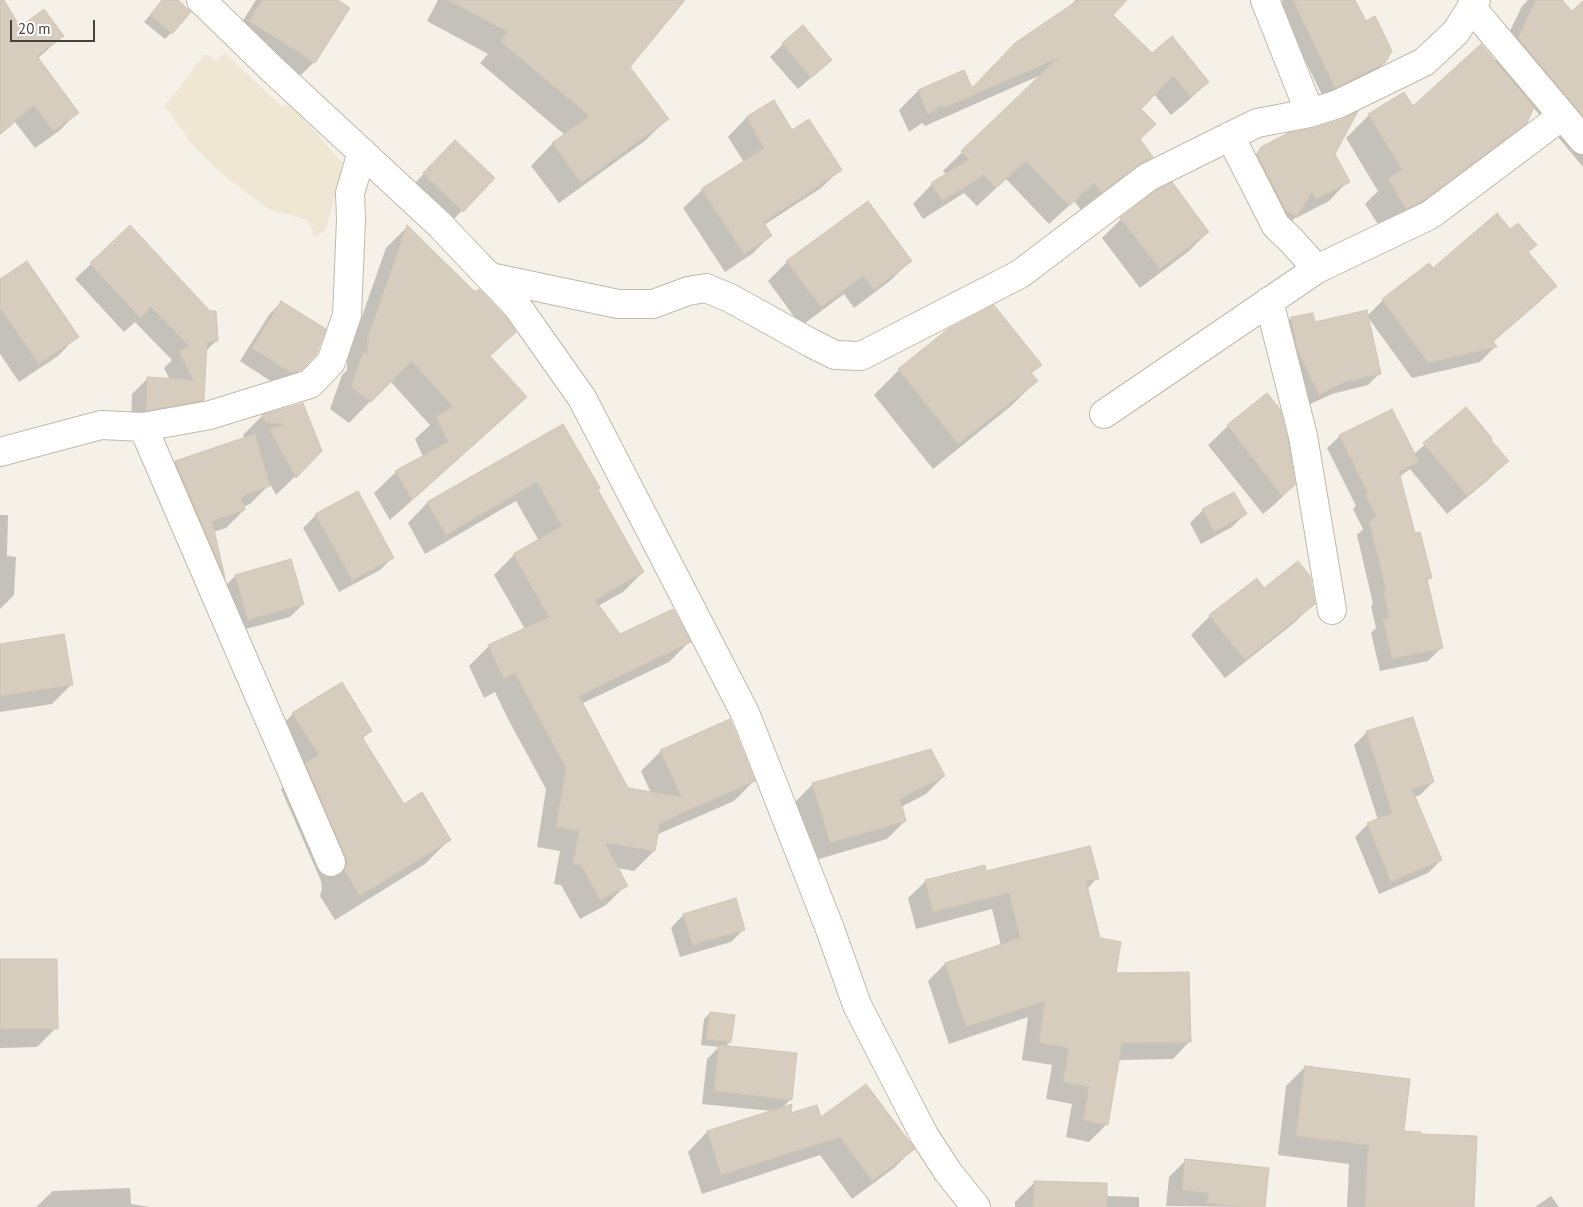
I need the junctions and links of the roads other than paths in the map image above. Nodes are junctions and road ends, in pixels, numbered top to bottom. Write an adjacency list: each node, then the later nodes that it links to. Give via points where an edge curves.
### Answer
1 (201, 0): 8 (street)
2 (1265, 0): 4 (street)
3 (1473, 4): 4 (street, via 1456,32 1424,62 1338,104); 5 (street)
4 (1310, 113): 6 (street, via 1257,123)
5 (1562, 116): 7 (street); 9 (street, via 1430,215)
6 (1230, 136): 9 (street, via 1276,226); 10 (street, via 1148,177 1020,274 861,356 836,355 706,288 653,304 618,304)
7 (1583, 140)
8 (362, 152): 10 (street); 13 (street, via 350,193 346,314 331,362 310,384 210,415)
9 (1317, 268): 11 (street)
10 (490, 277): 17 (street, via 517,306 582,398 698,619 745,713 857,1005 924,1134)
11 (1270, 301): 12 (street); 15 (street, via 1303,436)
12 (1104, 414)
13 (143, 428): 14 (street, via 101,425); 16 (street)
14 (0, 452)
15 (1332, 610)
16 (331, 862)
17 (976, 1207)

